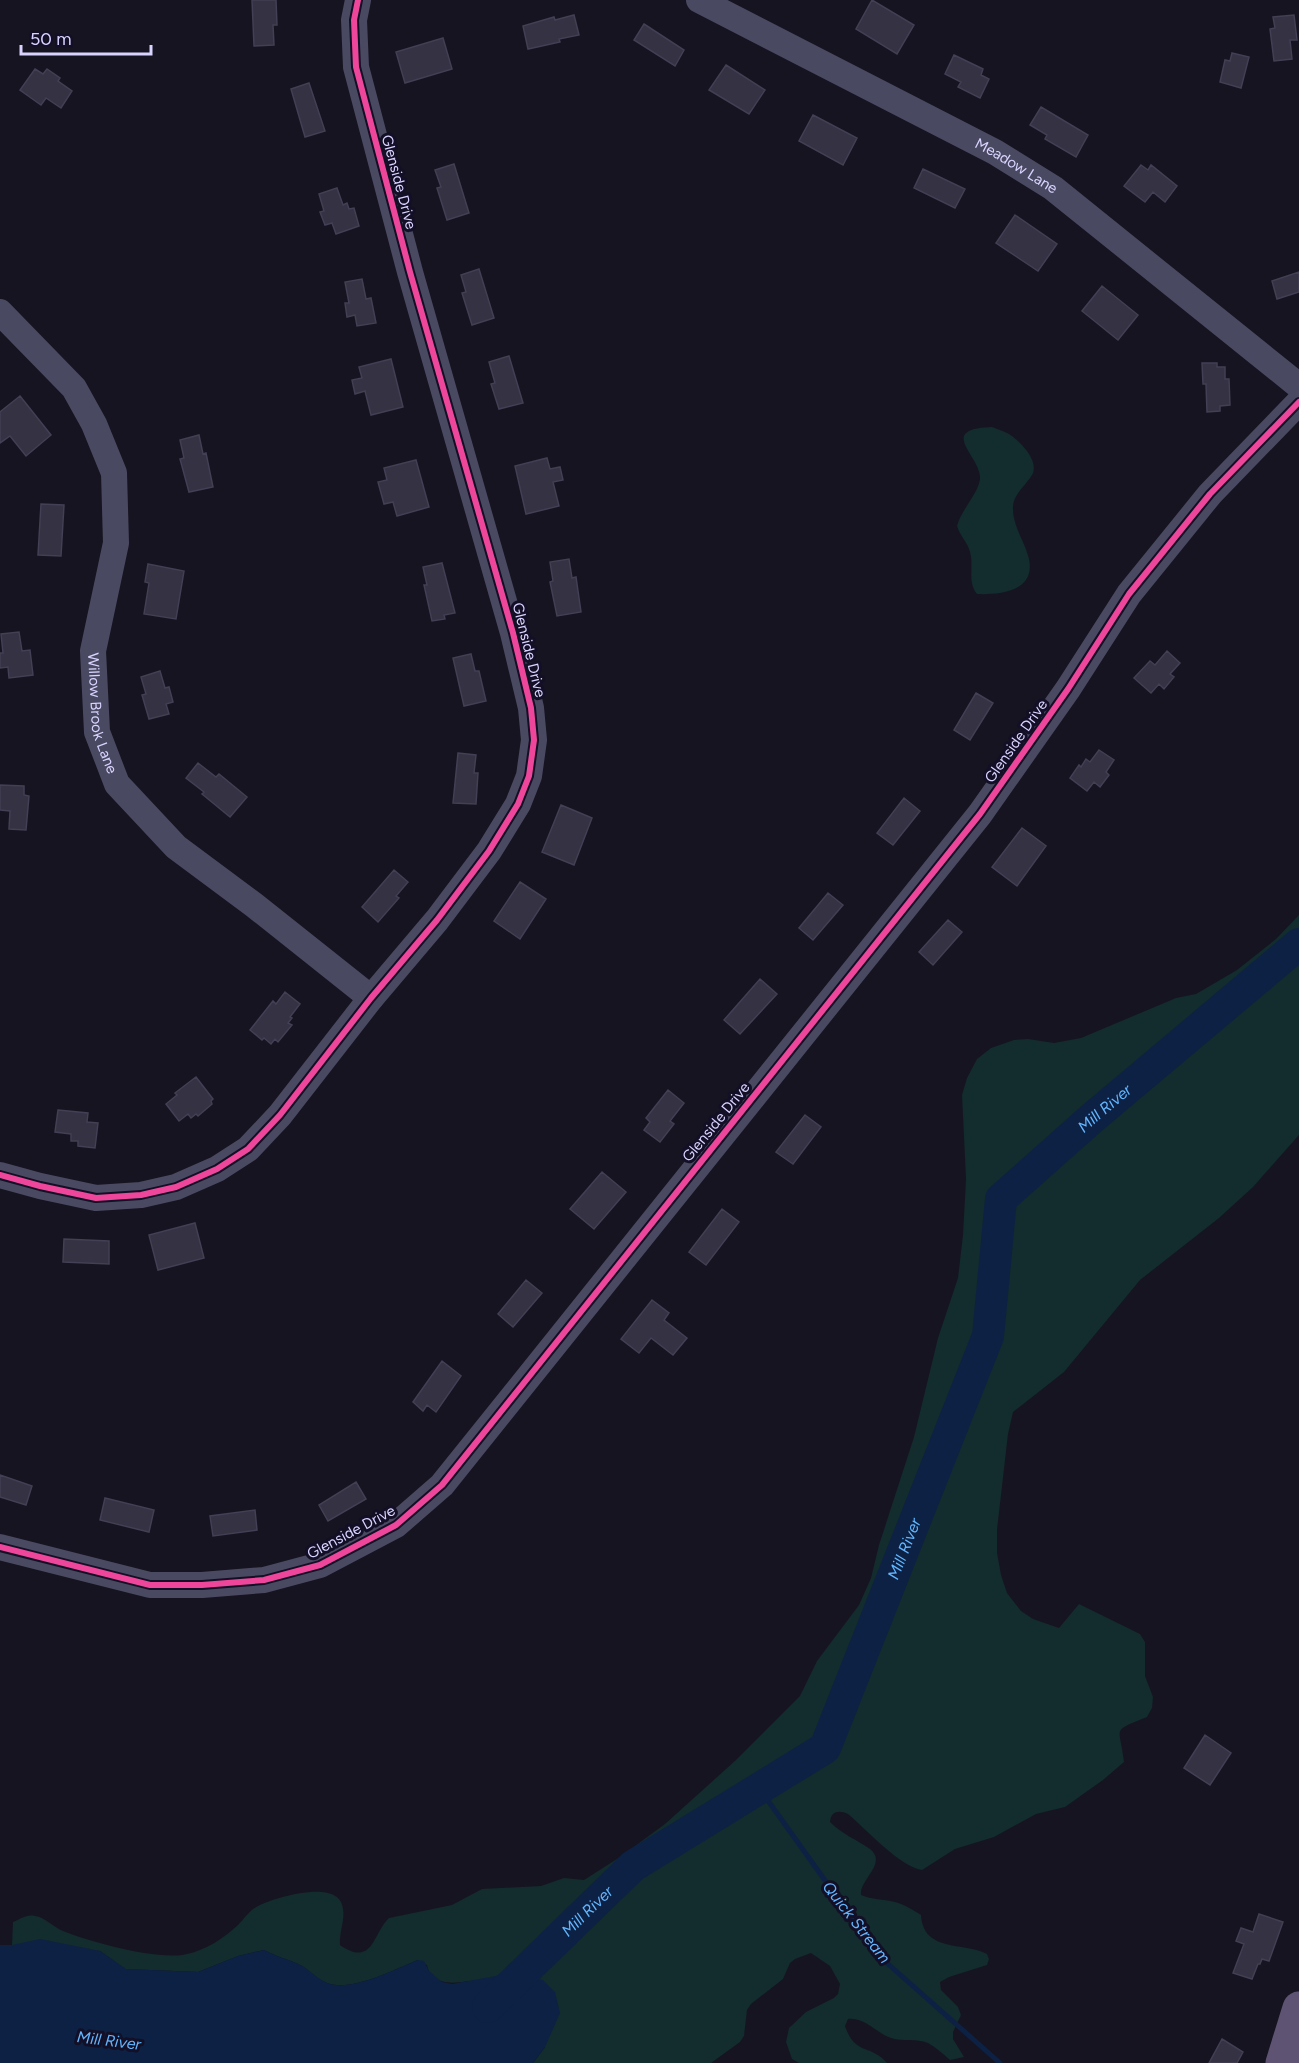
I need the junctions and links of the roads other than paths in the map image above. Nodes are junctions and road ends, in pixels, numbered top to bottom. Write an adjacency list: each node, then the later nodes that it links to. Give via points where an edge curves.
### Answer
1 (358, 0): 6 (street, Glenside Drive, via 354,20 356,67 513,633 531,708 534,740 529,776 513,814 444,912)
2 (699, 0): 4 (street, Meadow Lane, via 995,152 1053,188)
3 (0, 312): 6 (street, Willow Brook Lane, via 74,388 114,473 116,543 93,651 97,732 117,784 176,847)
4 (1299, 386)
5 (1299, 402): 8 (street, Glenside Drive, via 1210,494 1129,594 980,814 442,1485 396,1525 320,1565 264,1580 150,1585)
6 (371, 998): 7 (street, Glenside Drive, via 280,1115 248,1149 217,1169 176,1187 141,1195 96,1198)
7 (0, 1175)
8 (0, 1547)
9 (1299, 2008): 10 (main road)
10 (1282, 2063)

